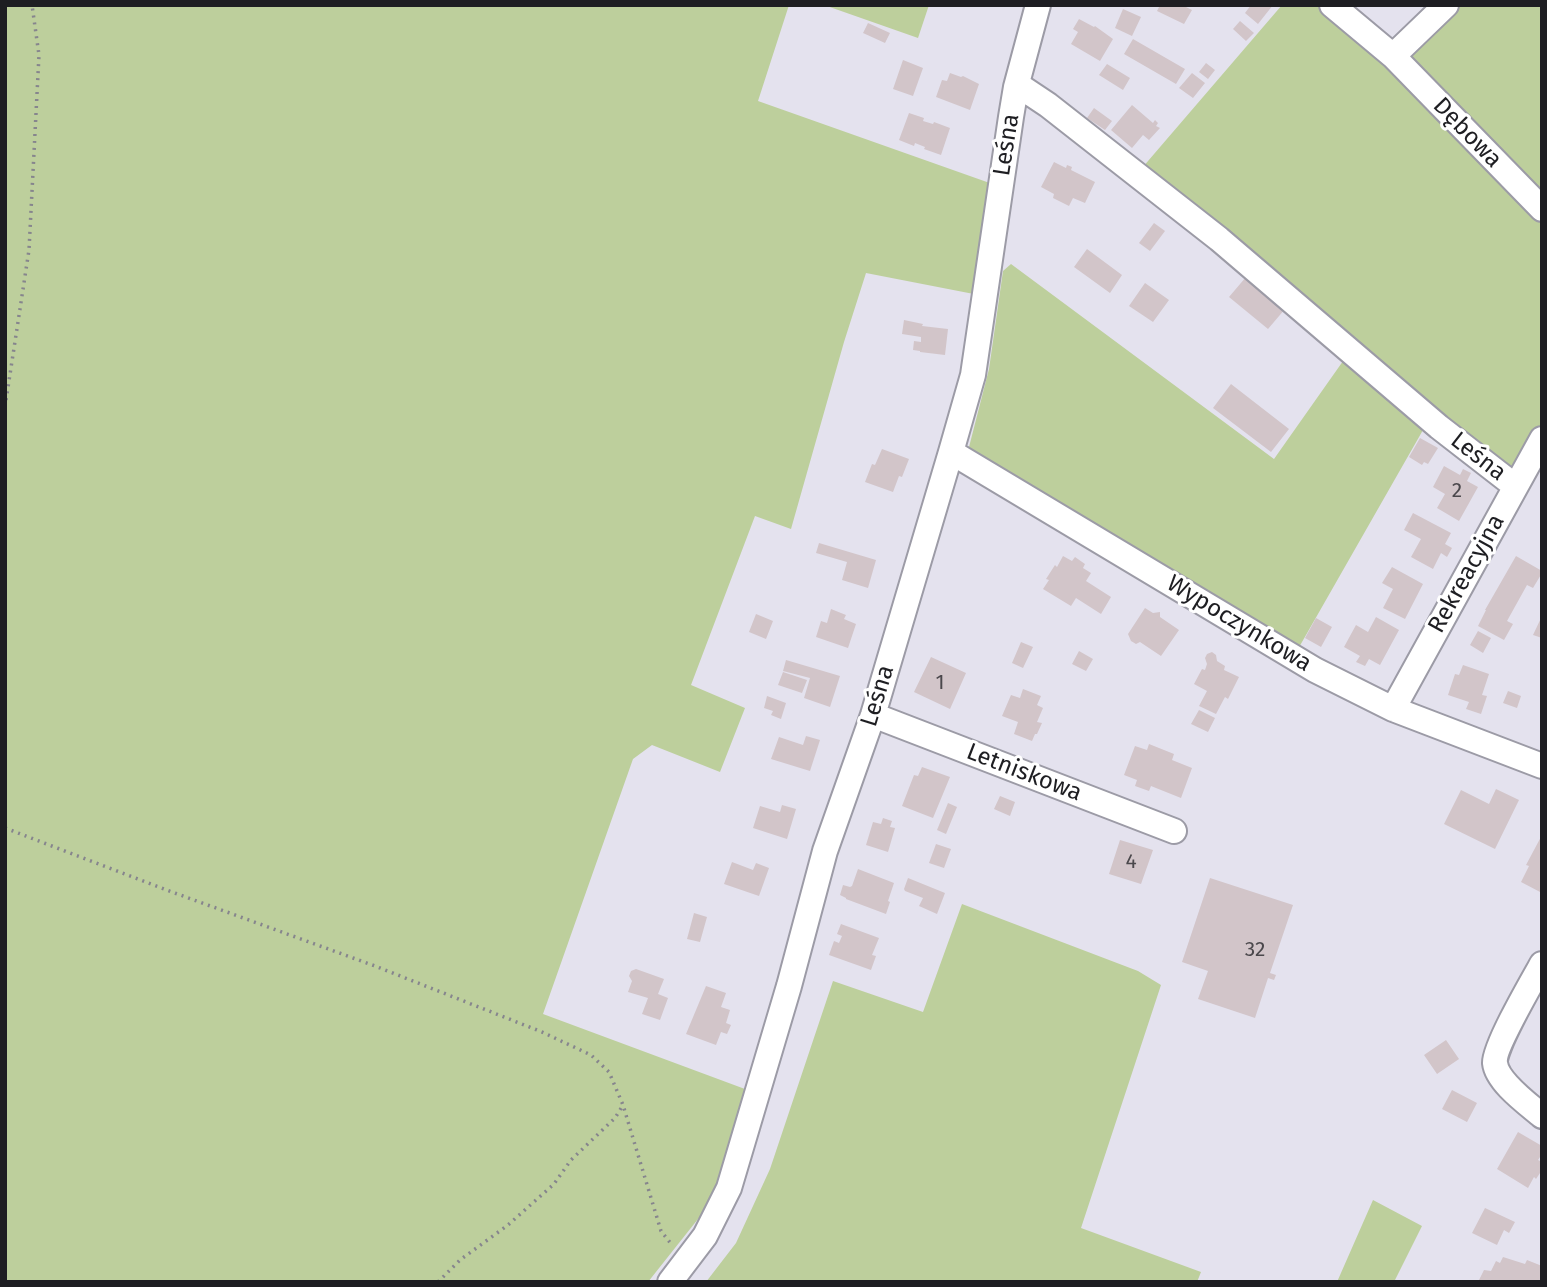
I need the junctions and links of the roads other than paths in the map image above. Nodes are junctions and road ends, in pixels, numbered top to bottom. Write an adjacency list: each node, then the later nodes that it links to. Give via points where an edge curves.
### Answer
1 (1038, 5): 5 (street, Leśna)
2 (1332, 5): 4 (street, Dębowa)
3 (1446, 5): 4 (street)
4 (1393, 56): 6 (street, Dębowa)
5 (1016, 87): 8 (street, Leśna, via 973,375); 9 (street, Leśna, via 1048,105 1219,239)
6 (1542, 209)
7 (1542, 439): 9 (street, Rekreacyjna)
8 (951, 452): 10 (street, Wypoczynkowa, via 1315,670); 11 (street, Leśna)
9 (1515, 486): 10 (street, Rekreacyjna)
10 (1393, 709): 12 (street, Wypoczynkowa)
11 (873, 715): 13 (street, Letniskowa); 16 (street, Leśna, via 825,850 729,1188 705,1236)
12 (1542, 766)
13 (1174, 831)
14 (1542, 964): 15 (street, via 1494,1062 1510,1089)
15 (1542, 1116)
16 (670, 1282)

